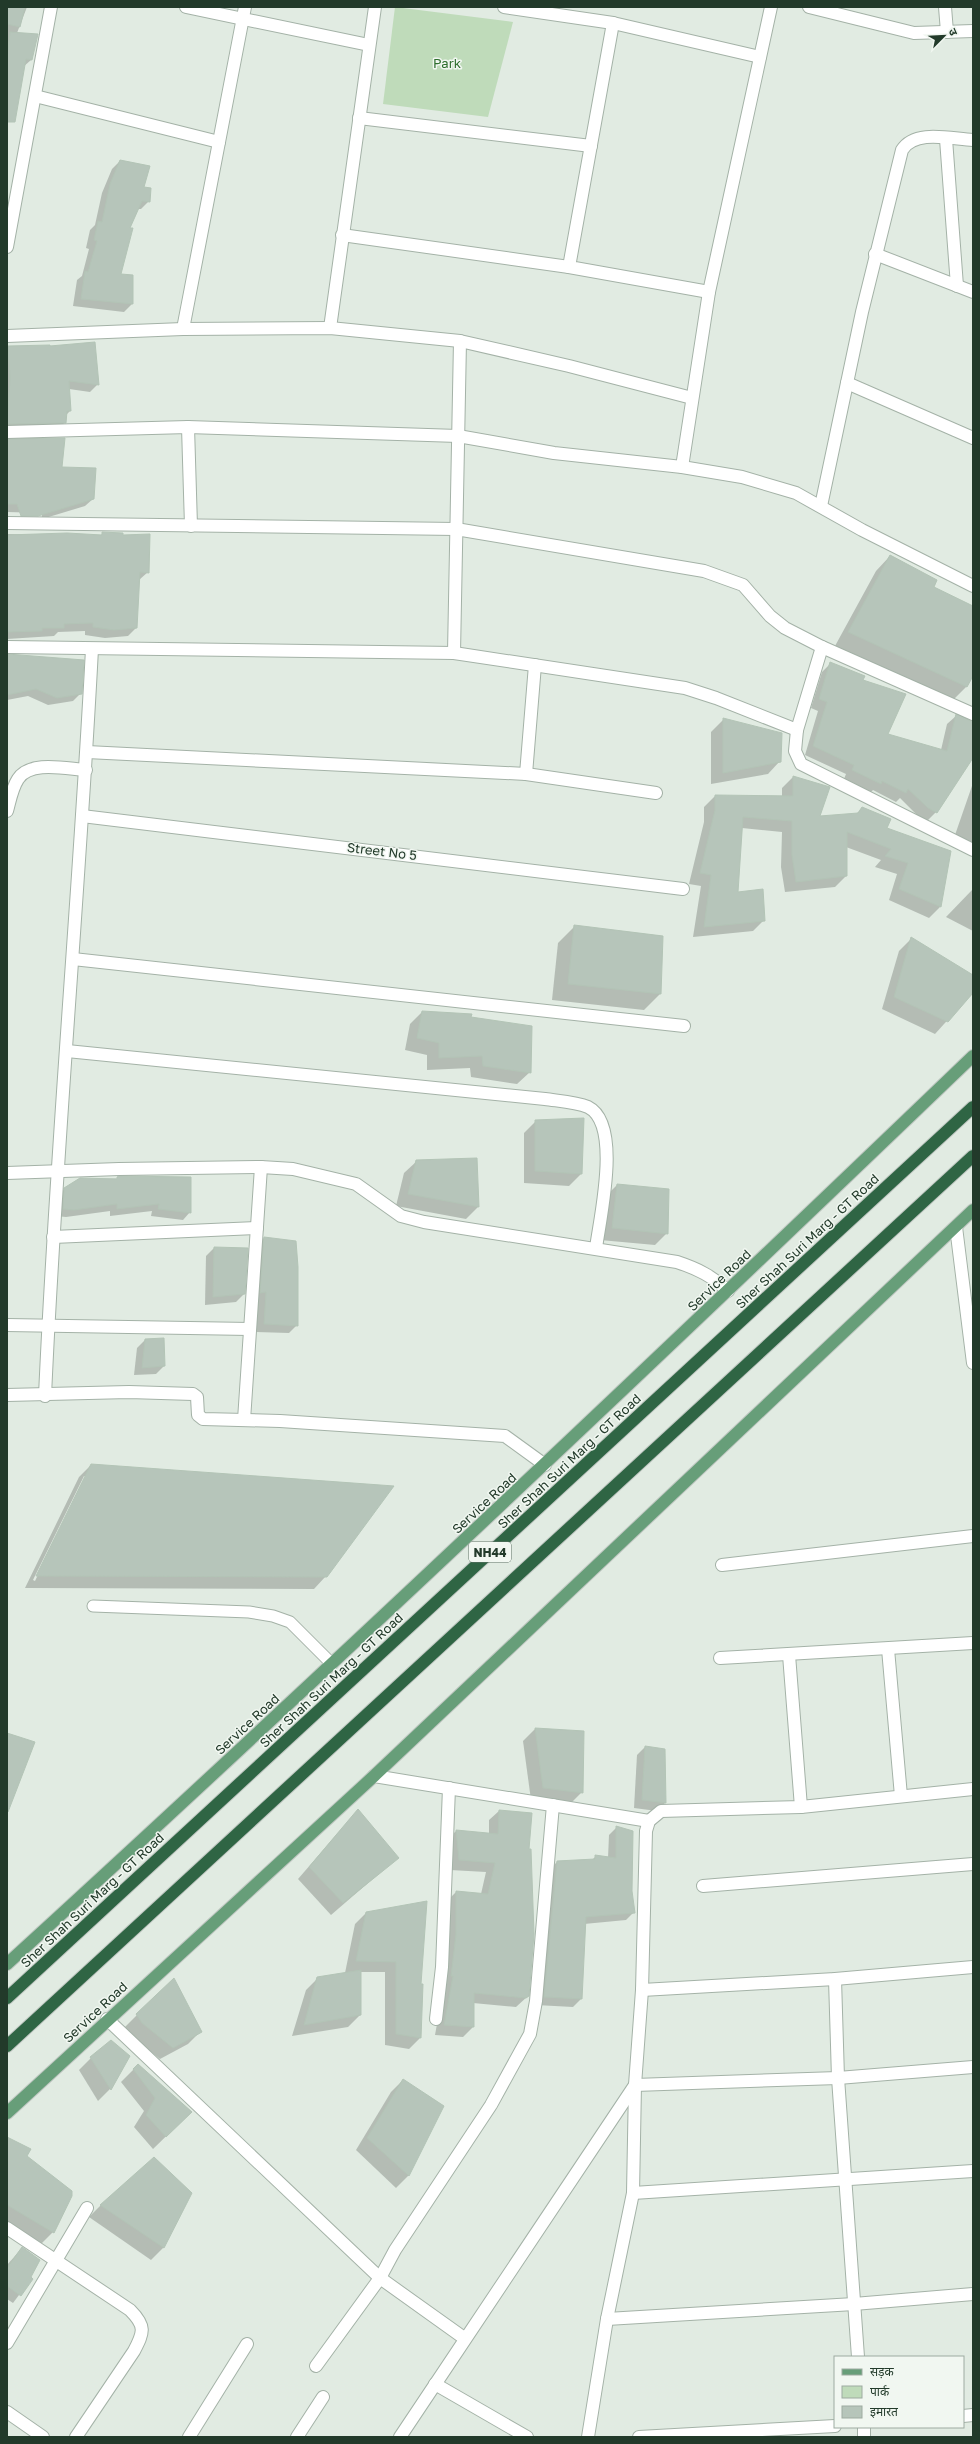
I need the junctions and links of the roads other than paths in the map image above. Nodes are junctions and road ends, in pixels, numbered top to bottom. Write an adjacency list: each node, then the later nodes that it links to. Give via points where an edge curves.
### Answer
1 (51, 7): 14 (street)
2 (186, 7): 8 (street)
3 (375, 7): 12 (street)
4 (504, 7): 9 (street)
5 (771, 7): 13 (street)
6 (809, 7): 11 (street, via 914,34)
7 (945, 7): 11 (street)
8 (244, 13): 12 (street); 18 (street)
9 (613, 23): 13 (street); 19 (street)
10 (973, 31): 11 (street)
11 (947, 32)
12 (369, 45): 15 (street)
13 (760, 57): 25 (street)
14 (35, 96): 18 (street); 21 (street)
15 (359, 118): 19 (street); 20 (street)
16 (946, 139): 17 (street); 22 (street, via 919,138 906,143 902,150); 24 (street)
17 (973, 140)
18 (219, 142): 28 (street)
19 (591, 146): 23 (street)
20 (342, 235): 23 (street); 27 (street)
21 (7, 247)
22 (876, 254): 24 (street); 31 (street)
23 (569, 267): 25 (street)
24 (957, 286): 26 (street)
25 (709, 292): 32 (street)
26 (973, 292)
27 (330, 328): 28 (street); 30 (street)
28 (183, 330): 29 (street)
29 (7, 336)
30 (460, 341): 32 (street); 35 (street)
31 (847, 383): 36 (street); 38 (street)
32 (692, 398): 37 (street)
33 (188, 427): 34 (street); 35 (street); 40 (street)
34 (7, 432)
35 (458, 436): 37 (street, via 554,453); 41 (street)
36 (973, 438)
37 (682, 467): 38 (street, via 749,479 796,493)
38 (821, 506): 42 (street, via 862,530)
39 (7, 524): 40 (street)
40 (191, 526): 41 (street)
41 (456, 529): 44 (street, via 704,571 728,578 743,584 770,616 785,628); 46 (street)
42 (973, 586)
43 (7, 646): 45 (street)
44 (822, 647): 48 (street); 49 (street)
45 (92, 649): 46 (street); 50 (street)
46 (454, 652): 47 (street)
47 (535, 665): 49 (street, via 685,688); 52 (street)
48 (973, 714)
49 (797, 730): 56 (street, via 795,751 801,764 809,770)
50 (87, 752): 51 (street); 52 (street)
51 (86, 770): 54 (street, via 49,767 26,771 14,785); 55 (street)
52 (526, 774): 53 (street)
53 (656, 793)
54 (7, 811)
55 (82, 816): 57 (street, Street No 5); 58 (street)
56 (973, 850)
57 (683, 888)
58 (72, 960): 59 (street); 60 (street)
59 (684, 1026)
60 (67, 1051): 65 (street); 71 (street, via 545,1099 588,1107 600,1118 606,1143 607,1171)
61 (973, 1056): 72 (main road, Service Road)
62 (973, 1107): 102 (highway, Sher Shah Suri Marg - GT Road / NH44)
63 (973, 1156): 105 (highway, NH44)
64 (261, 1167): 65 (street); 69 (street); 71 (street, via 293,1169 345,1180 368,1191 401,1216 424,1222)
65 (56, 1170): 66 (street); 70 (street)
66 (7, 1173)
67 (973, 1210): 68 (main road, Service Road)
68 (956, 1226): 76 (street); 89 (main road, Service Road)
69 (257, 1228): 70 (street); 75 (street)
70 (53, 1237): 74 (street)
71 (596, 1248): 72 (street, via 677,1262 700,1269 714,1277)
72 (728, 1291): 80 (main road, Service Road)
73 (7, 1325): 74 (street)
74 (48, 1326): 75 (street); 78 (street)
75 (250, 1329): 79 (street)
76 (973, 1363)
77 (7, 1395): 78 (street)
78 (45, 1396): 79 (street, via 128,1392 193,1394 197,1397 198,1415 201,1419)
79 (244, 1420): 80 (street, via 504,1436)
80 (545, 1465): 88 (main road, Service Road)
81 (973, 1536): 82 (street)
82 (722, 1565)
83 (93, 1606): 88 (lane, via 249,1612 273,1616 290,1622)
84 (973, 1643): 85 (street)
85 (888, 1649): 86 (street); 92 (street)
86 (789, 1654): 87 (street); 94 (street)
87 (720, 1658)
88 (332, 1664): 98 (main road, Service Road)
89 (374, 1776): 90 (street); 103 (main road, Service Road)
90 (449, 1788): 93 (street); 104 (street, via 442,1953)
91 (973, 1789): 92 (street)
92 (901, 1796): 94 (street)
93 (553, 1805): 95 (street); 116 (street, via 536,2001 530,2034 491,2105 395,2250)
94 (801, 1807): 95 (street, via 661,1811)
95 (649, 1821): 101 (street, via 646,1831)
96 (973, 1864): 97 (street)
97 (703, 1886)
98 (7, 1964)
99 (973, 1967): 100 (street)
100 (834, 1979): 101 (street); 107 (street)
101 (642, 1990): 108 (street)
102 (7, 1998)
103 (107, 2019): 109 (main road, Service Road); 116 (street)
104 (436, 2020)
105 (7, 2046)
106 (973, 2067): 107 (street)
107 (838, 2078): 108 (street); 111 (street)
108 (635, 2085): 112 (street); 120 (street)
109 (7, 2113)
110 (973, 2171): 111 (street)
111 (847, 2178): 112 (street); 118 (street)
112 (633, 2192): 119 (street)
113 (87, 2208): 115 (street)
114 (7, 2228): 115 (street)
115 (57, 2260): 121 (street); 130 (street, via 130,2310 140,2320 143,2330 134,2351)
116 (380, 2278): 120 (street); 124 (street)
117 (973, 2294): 118 (street)
118 (854, 2304): 119 (street); 123 (street)
119 (607, 2319): 135 (street)
120 (464, 2338): 125 (street)
121 (7, 2344)
122 (247, 2344): 131 (street)
123 (858, 2356)
124 (316, 2366)
125 (436, 2384): 133 (street); 134 (street)
126 (323, 2397): 132 (street)
127 (7, 2412): 129 (street)
128 (834, 2426): 136 (street)
129 (43, 2437)
130 (76, 2437)
131 (189, 2437)
132 (297, 2437)
133 (400, 2437)
134 (527, 2437)
135 (588, 2437)
136 (639, 2437)

